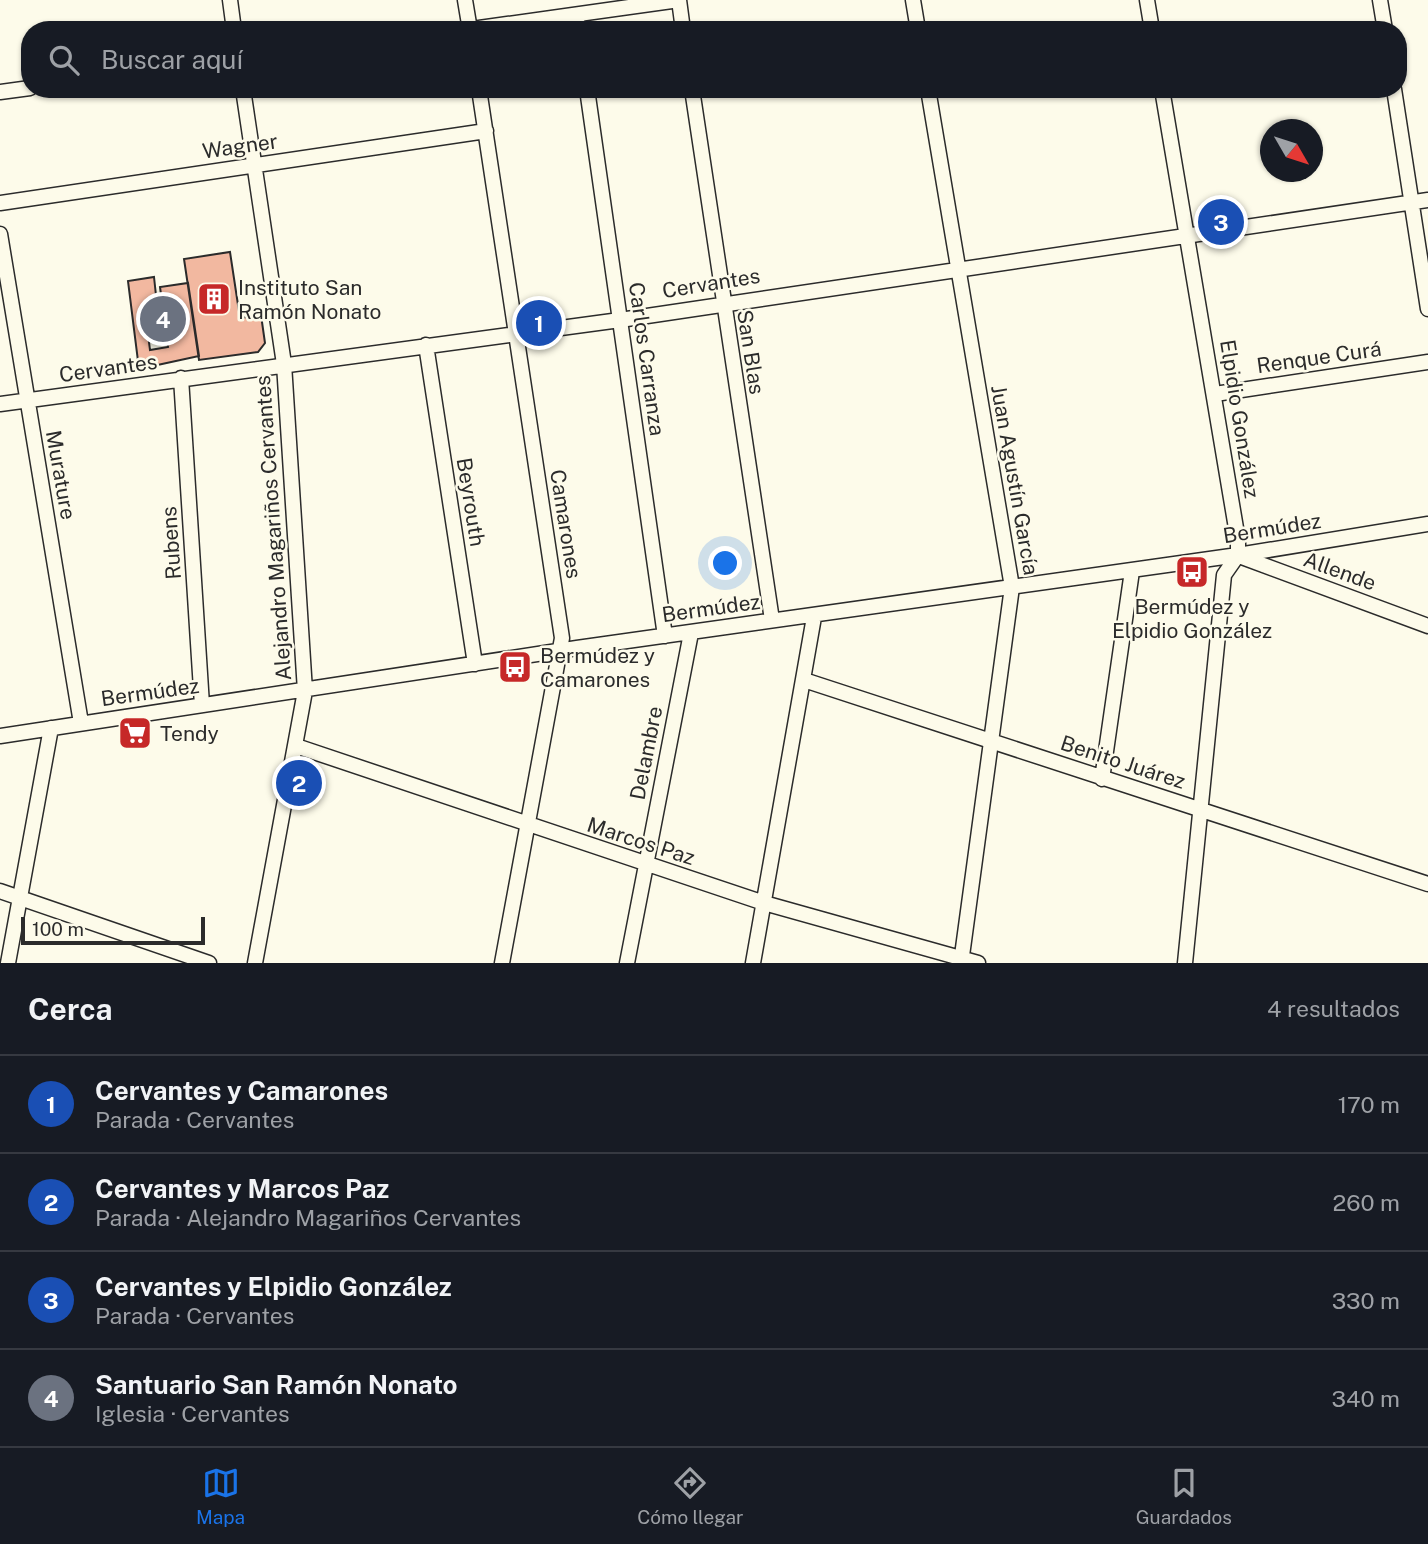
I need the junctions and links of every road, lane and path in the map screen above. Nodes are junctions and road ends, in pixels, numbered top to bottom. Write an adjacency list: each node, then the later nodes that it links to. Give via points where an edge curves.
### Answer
1 (230, 0): 8 (street)
2 (465, 0): 9 (street)
3 (679, 0): 7 (street); 12 (street)
4 (913, 0): 13 (street)
5 (1147, 0): 14 (street)
6 (1380, 0): 15 (street)
7 (576, 15): 10 (street); 11 (street)
8 (233, 21)
9 (467, 21)
10 (533, 21)
11 (577, 21)
12 (682, 21)
13 (916, 21)
14 (1150, 21)
15 (1384, 21)
16 (21, 89): 17 (street)
17 (0, 92)
18 (244, 98): 26 (street, Alejandro Magariños Cervantes)
19 (480, 98): 25 (street, Camarones)
20 (588, 98): 35 (street, Carlos Carranza)
21 (693, 98): 33 (street, San Blas)
22 (930, 98): 32 (street, Juan Agustín García)
23 (1163, 98): 31 (street, Elpidio González)
24 (1395, 98): 28 (street)
25 (486, 131): 26 (street, Wagner); 36 (street, Camarones)
26 (255, 165): 29 (street, Wagner); 39 (street, Alejandro Magariños Cervantes)
27 (1428, 200): 28 (street, Cervantes)
28 (1412, 202): 31 (street, Cervantes); 34 (street)
29 (0, 203)
30 (0, 234): 42 (street, Murature)
31 (1186, 235): 32 (street, Cervantes); 41 (street, Elpidio González)
32 (958, 268): 33 (street, Cervantes); 47 (street, Juan Agustín García)
33 (722, 302): 35 (street, Cervantes); 49 (street, San Blas)
34 (1428, 309)
35 (620, 320): 36 (street, Cervantes); 52 (street, Carlos Carranza)
36 (516, 333): 37 (street, Cervantes); 53 (street, Camarones)
37 (426, 345): 39 (street, Cervantes); 54 (street, Beyrouth)
38 (1428, 362): 41 (street, Renque Curá)
39 (284, 364): 40 (street, Cervantes); 56 (street, Alejandro Magariños Cervantes)
40 (181, 378): 42 (street, Cervantes); 57 (street, Rubens)
41 (1215, 394): 45 (street, Elpidio González)
42 (27, 401): 43 (street, Cervantes); 58 (street, Murature)
43 (0, 404)
44 (1428, 524): 45 (street, Bermúdez)
45 (1237, 555): 46 (street, Bermúdez); 50 (street, Allende); 64 (street, Elpidio González, via 1224,575)
46 (1132, 571): 47 (street, Bermúdez); 63 (street)
47 (1012, 587): 48 (street, Bermúdez); 61 (street, Juan Agustín García)
48 (814, 617): 49 (street, Bermúdez); 55 (street)
49 (772, 620): 51 (street, Bermúdez)
50 (1428, 626)
51 (691, 633): 52 (street, Bermúdez); 66 (street, Delambre)
52 (665, 636): 53 (street, Bermúdez)
53 (562, 651): 54 (street, Bermúdez); 65 (street, Camarones)
54 (475, 664): 56 (street, Bermúdez)
55 (804, 680): 61 (street, Benito Juárez); 70 (street)
56 (305, 691): 57 (street, Bermúdez); 62 (street, Alejandro Magariños Cervantes)
57 (202, 705): 58 (street, Bermúdez)
58 (81, 723): 59 (street, Bermúdez)
59 (51, 729): 60 (street, Bermúdez); 69 (street)
60 (0, 736)
61 (990, 741): 63 (street, Benito Juárez); 71 (street, Juan Agustín García)
62 (296, 746): 65 (street, Marcos Paz); 74 (street, Alejandro Magariños Cervantes)
63 (1102, 779): 64 (street, Benito Juárez)
64 (1201, 809): 67 (street, Benito Juárez); 79 (street, Elpidio González)
65 (529, 826): 66 (street, Marcos Paz); 75 (street, Camarones)
66 (646, 864): 70 (street, Marcos Paz); 76 (street, Delambre)
67 (1428, 884)
68 (0, 891): 69 (street)
69 (21, 898): 72 (street); 73 (street)
70 (765, 903): 71 (street, Marcos Paz); 77 (street)
71 (961, 960): 78 (street, Marcos Paz)
72 (8, 963)
73 (209, 963)
74 (255, 963)
75 (502, 963)
76 (627, 963)
77 (752, 963)
78 (978, 963)
79 (1185, 963)

